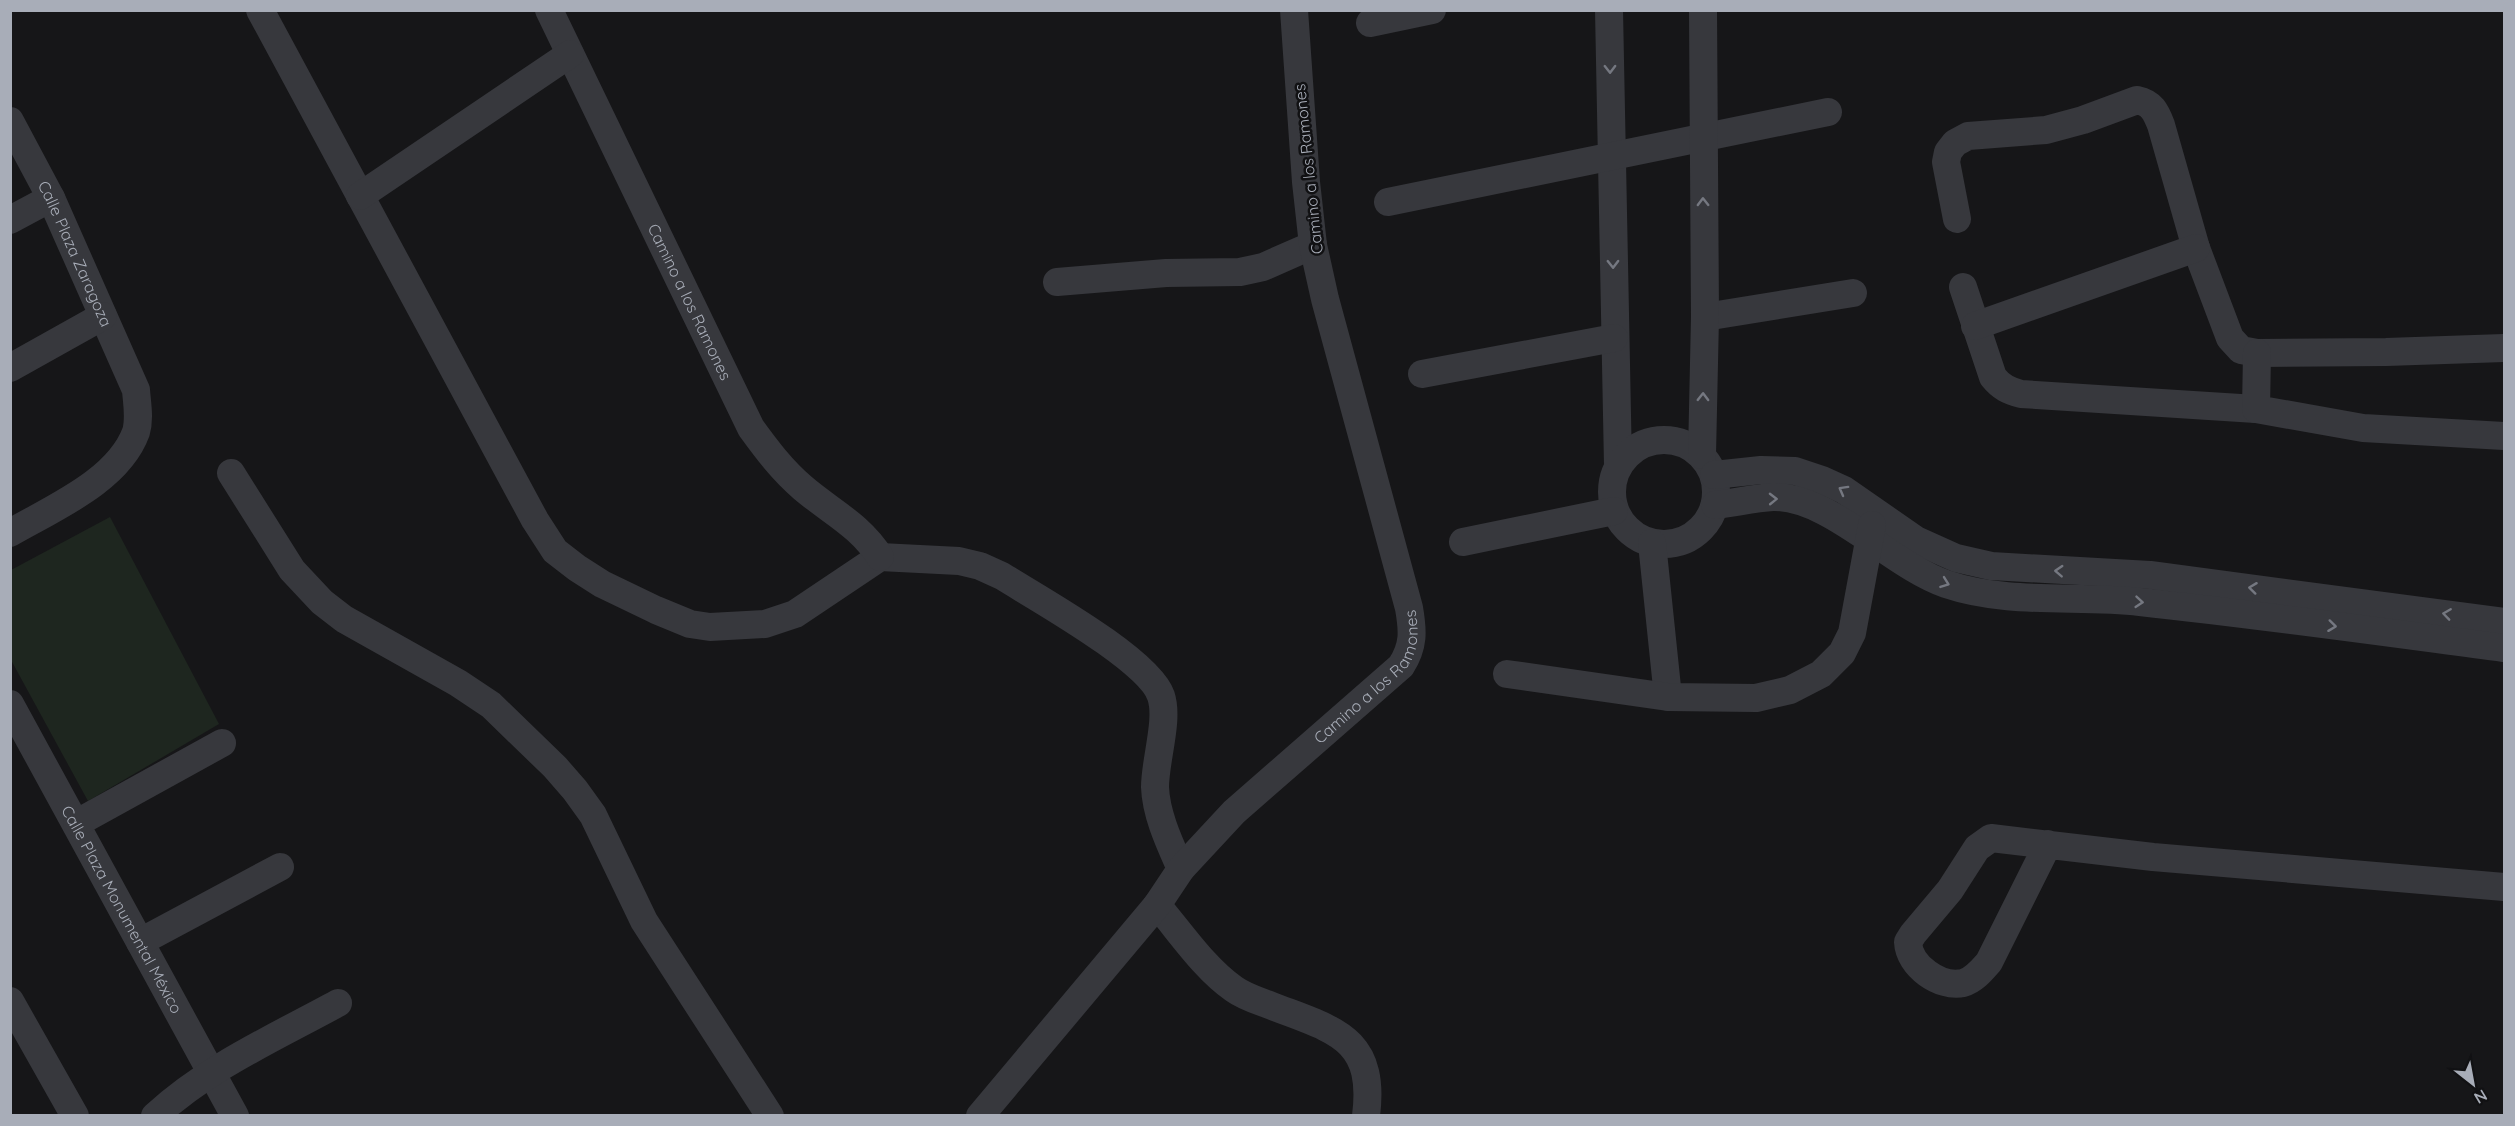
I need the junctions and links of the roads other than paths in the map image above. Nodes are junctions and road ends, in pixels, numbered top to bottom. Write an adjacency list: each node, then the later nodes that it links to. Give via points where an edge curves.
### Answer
1 (260, 10): 13 (street)
2 (549, 10): 8 (street, Camino a los Ramones)
3 (1294, 10): 18 (street, Camino a los Ramones)
4 (1432, 10): 7 (street)
5 (1609, 10): 12 (street, one-way to 12)
6 (1703, 10): 11 (street)
7 (1370, 23)
8 (570, 54): 13 (street); 43 (street, Camino a los Ramones, via 751,428 784,471 864,534)
9 (1828, 112): 11 (street)
10 (10, 121): 14 (street, Calle Plaza Zaragoza)
11 (1703, 137): 12 (street); 24 (street, one-way to 11)
12 (1611, 157): 15 (street); 26 (street, one-way to 26)
13 (360, 196): 43 (street, via 535,520 555,551 576,568 690,624 735,627 765,624 795,614)
14 (51, 198): 17 (street); 23 (street, Calle Plaza Zaragoza)
15 (1388, 202)
16 (1956, 219): 19 (street, via 1946,162 1955,143 1968,136 2046,130 2137,100 2146,101 2155,109 2162,125)
17 (10, 220)
18 (1313, 244): 20 (street, via 1240,273 1166,273); 55 (street, Camino a los Ramones, via 1409,608 1412,643 1401,666 1234,812)
19 (2196, 249): 25 (street); 28 (street, via 2230,338 2241,350)
20 (1057, 282)
21 (1963, 287): 25 (street)
22 (1853, 293): 24 (street)
23 (103, 316): 29 (street); 39 (street, Calle Plaza Zaragoza, via 136,390 136,432 110,470 94,484)
24 (1705, 317): 34 (street, one-way to 24)
25 (1975, 326): 31 (street, via 1993,377 2010,391)
26 (1614, 338): 30 (street); 33 (street)
27 (2505, 348): 28 (street)
28 (2257, 353): 31 (street)
29 (10, 368)
30 (1422, 374)
31 (2256, 409): 32 (street, via 2363,428)
32 (2505, 436)
33 (1618, 465): 34 (street, via 1634,448 1657,440 1682,442); 37 (street, via 1611,488)
34 (1708, 465): 36 (street, via 1717,490); 38 (street, one-way to 34, via 1844,490 1795,471)
35 (231, 473): 65 (street, via 292,570 322,602 344,619 491,705 555,766 593,815 644,921)
36 (1715, 505): 40 (street, one-way to 40, via 1774,497 1801,502 1831,515); 42 (street, via 1706,524 1691,537 1672,544)
37 (1614, 511): 41 (street); 42 (street, via 1636,537)
38 (1875, 511): 40 (street); 44 (street, one-way to 38, via 2150,575 1991,566 1956,558 1916,540)
39 (10, 533)
40 (1869, 541): 45 (street, one-way to 45, via 1896,560 1945,584 1982,593 2137,602); 49 (street, via 1852,633 1842,653 1821,674 1790,690 1756,698)
41 (1464, 543)
42 (1652, 543): 49 (street)
43 (880, 557): 55 (street, via 959,561 980,566 1095,636 1150,679 1163,708 1155,788)
44 (2213, 583): 45 (street); 46 (street, one-way to 44)
45 (2210, 611): 47 (street, one-way to 47)
46 (2505, 622)
47 (2505, 648)
48 (1507, 674): 49 (street)
49 (1668, 697)
50 (10, 704): 52 (street, Calle Plaza Monumental México)
51 (222, 743): 52 (street)
52 (77, 823): 58 (street, Calle Plaza Monumental México)
53 (2048, 844): 53 (street, via 1989,962 1976,976 1964,983 1947,983 1932,977 1912,959 1908,942 1912,934 1950,890 1984,841 1992,838); 56 (street, via 2153,857)
54 (280, 867): 58 (street)
55 (1181, 869): 57 (street, Camino a los Ramones)
56 (2505, 887)
57 (1157, 905): 66 (street, Camino a los Ramones); 67 (street, via 1216,974 1236,990 1324,1026 1347,1040 1361,1056 1368,1077)
58 (140, 942): 61 (street, Calle Plaza Monumental México)
59 (338, 1002): 61 (street)
60 (13, 1013): 62 (street)
61 (211, 1072): 63 (street); 64 (street, Calle Plaza Monumental México)
62 (75, 1116)
63 (155, 1116)
64 (235, 1116)
65 (770, 1116)
66 (980, 1116)
67 (1366, 1116)

